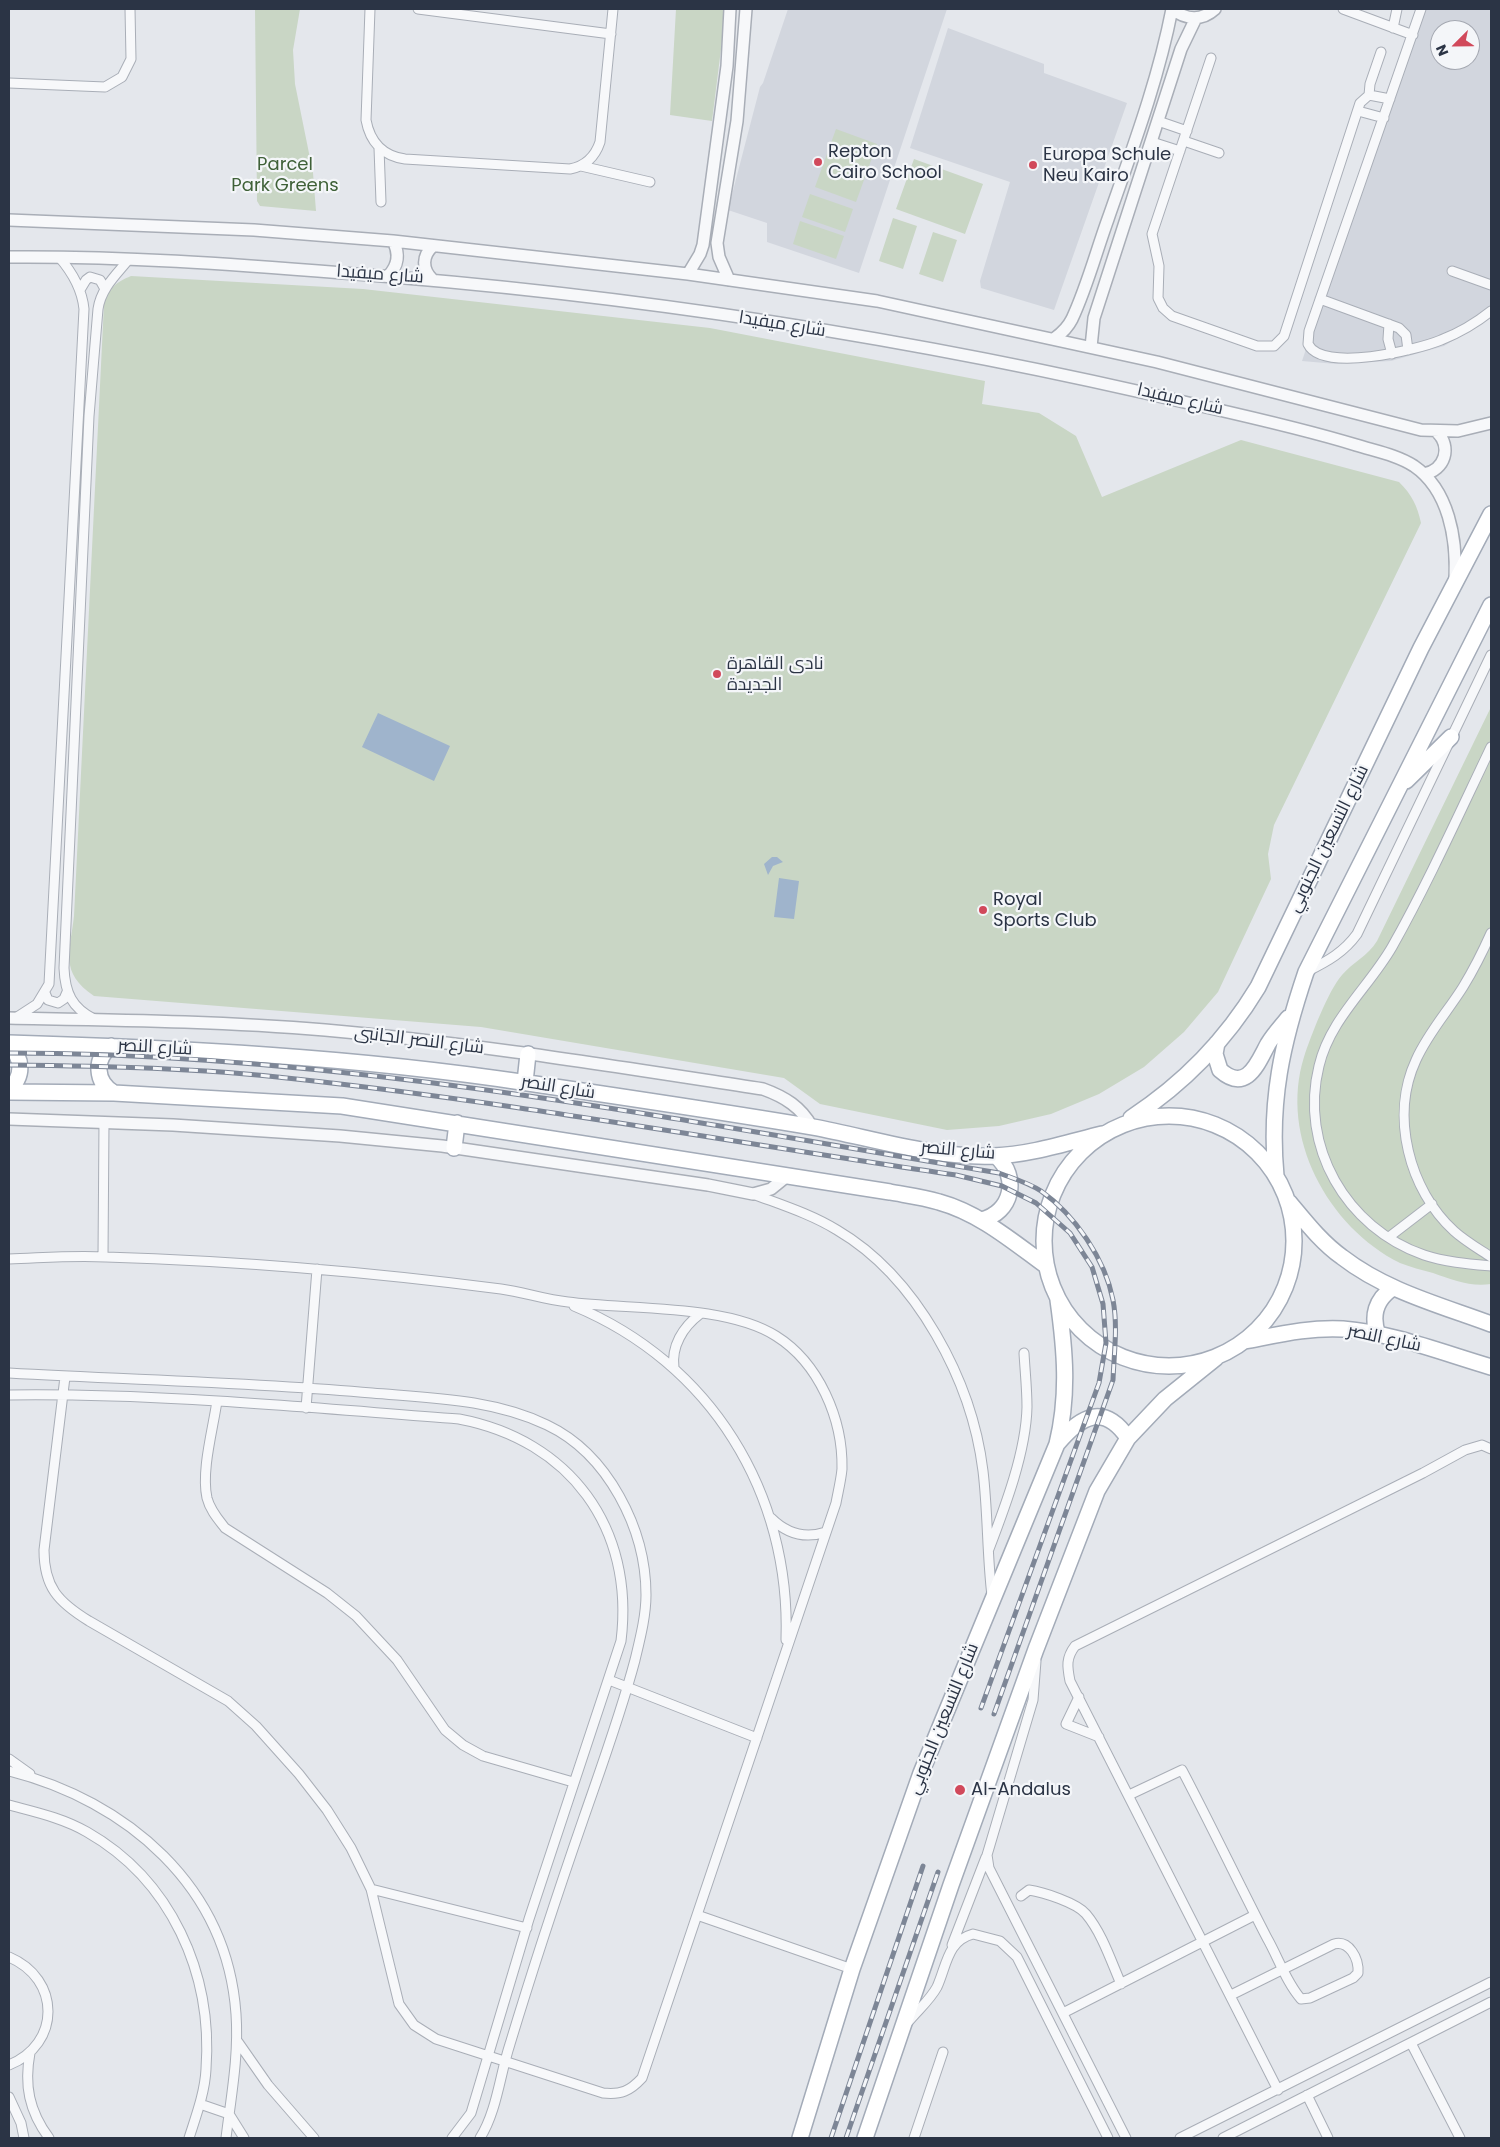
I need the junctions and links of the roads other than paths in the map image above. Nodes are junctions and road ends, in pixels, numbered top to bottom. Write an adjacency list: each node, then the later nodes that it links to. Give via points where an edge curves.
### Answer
1 (130, 9): 18 (street, via 131,59 122,77 105,86)
2 (370, 9): 29 (street, via 366,120 370,135)
3 (418, 9): 14 (street)
4 (613, 9): 14 (street)
5 (730, 9): 25 (street)
6 (746, 9): 26 (street)
7 (1172, 9): 12 (street); 37 (street, via 1157,75)
8 (1215, 9): 12 (street)
9 (1343, 9): 13 (street)
10 (1397, 9): 13 (street)
11 (1421, 9): 15 (street)
12 (1196, 18): 23 (street, via 1181,49)
13 (1393, 28): 15 (street)
14 (611, 34): 32 (street, via 600,142 595,154)
15 (1413, 35): 20 (street)
16 (1381, 52): 19 (street)
17 (1211, 58): 24 (street)
18 (9, 83)
19 (1369, 95): 20 (street); 21 (street, via 1362,100)
20 (1390, 99): 22 (street)
21 (1358, 111): 22 (street); 30 (street, via 1284,336 1270,347 1257,346 1177,319 1160,303 1159,266 1152,234)
22 (1384, 118): 53 (street)
23 (1158, 121): 24 (street); 28 (street)
24 (1187, 131): 27 (street)
25 (718, 136): 26 (street); 44 (street, via 703,245)
26 (735, 138): 47 (street, via 717,243)
27 (1184, 141): 30 (street); 31 (street)
28 (1152, 142): 30 (street); 39 (street)
29 (380, 148): 32 (street, via 392,156 406,159); 34 (street)
30 (1180, 151)
31 (1219, 153)
32 (581, 166): 33 (street)
33 (650, 182)
34 (381, 202)
35 (9, 220): 36 (street, شارع ميفيدا, via 254,230)
36 (393, 241): 38 (street, شارع ميفيدا); 45 (street, via 396,262)
37 (1098, 244): 39 (street); 48 (street)
38 (433, 246): 44 (street, شارع ميفيدا); 46 (street, via 426,254 424,265)
39 (1116, 249): 49 (street)
40 (9, 257): 41 (street, شارع ميفيدا)
41 (59, 257): 42 (street, شارع ميفيدا); 52 (street)
42 (129, 259): 45 (street, شارع ميفيدا); 51 (street)
43 (1452, 271): 50 (street)
44 (688, 274): 47 (street, شارع ميفيدا)
45 (388, 276): 46 (street, شارع ميفيدا)
46 (432, 280): 62 (street, شارع ميفيدا, via 629,301 759,320 1116,386 1316,433 1395,456)
47 (729, 280): 56 (street, شارع ميفيدا, via 877,301)
48 (1086, 280): 49 (street); 56 (street, via 1072,319)
49 (1105, 285): 57 (street, via 1094,318)
50 (1491, 285)
51 (105, 289): 52 (street, via 100,280 90,277); 72 (street, via 100,299 89,416 64,968)
52 (80, 290): 73 (street, via 84,309 79,429 50,974)
53 (1320, 299): 55 (street); 59 (street, via 1308,340 1316,354 1358,357)
54 (1491, 311): 58 (street, via 1455,334)
55 (1389, 324): 58 (street, via 1403,331 1408,340); 59 (street)
56 (1055, 338): 57 (street, شارع ميفيدا)
57 (1091, 347): 61 (street, شارع ميفيدا)
58 (1408, 350): 59 (street)
59 (1392, 354)
60 (1489, 422): 61 (street, شارع ميفيدا)
61 (1437, 432): 62 (street, via 1446,448 1444,460 1433,472)
62 (1424, 474): 64 (street, شارع ميفيدا, via 1450,520)
63 (1491, 514): 64 (main road, شارع التسعين الجنوبي)
64 (1455, 582): 78 (main road, شارع التسعين الجنوبي, via 1258,987)
65 (1491, 605): 69 (main road)
66 (1491, 655): 67 (street)
67 (1451, 737): 69 (main road); 71 (street, via 1357,934 1334,958)
68 (1491, 747): 98 (street, via 1400,933 1382,965 1335,1028 1319,1064 1314,1113 1322,1154 1351,1204)
69 (1396, 791): 71 (main road)
70 (1491, 933): 96 (street, via 1463,987 1422,1048 1408,1083 1404,1105 1407,1149)
71 (1306, 972): 74 (main road)
72 (67, 992): 73 (street, via 58,1003 51,1002); 76 (street, via 78,1009)
73 (45, 993): 75 (street, via 38,1004)
74 (1291, 1014): 78 (main road, via 1271,1039 1254,1070 1246,1076 1235,1077 1220,1070 1215,1060); 93 (main road, via 1274,1103)
75 (12, 1018): 76 (street, شارع النصر الجانبى)
76 (94, 1019): 80 (street, شارع النصر الجانبى, via 326,1030)
77 (9, 1044): 79 (main road, شارع النصر); 82 (main road, via 20,1067 18,1079)
78 (1217, 1044): 87 (main road, شارع التسعين الجنوبي, via 1174,1086)
79 (111, 1046): 81 (main road, شارع النصر, via 350,1062); 83 (main road, via 100,1059 98,1070 102,1081)
80 (528, 1054): 81 (main road); 88 (street, شارع النصر الجانبى, via 763,1089 794,1104)
81 (524, 1082): 88 (main road, شارع النصر)
82 (9, 1090): 83 (main road)
83 (114, 1093): 86 (main road, via 342,1106)
84 (9, 1119): 85 (street)
85 (104, 1122): 90 (street, via 340,1136); 99 (street)
86 (457, 1123): 90 (main road); 92 (main road)
87 (1118, 1126): 89 (main road); 93 (main road, via 1162,1115 1198,1119 1240,1138 1260,1155)
88 (812, 1127): 91 (main road, شارع النصر, via 947,1154)
89 (1102, 1134): 91 (main road, شارع النصر); 102 (main road, via 1073,1160 1050,1201 1043,1244)
90 (454, 1148): 94 (street)
91 (996, 1156): 97 (main road, via 1009,1173 1010,1193 1000,1211)
92 (787, 1176): 94 (street, via 771,1189); 97 (main road, via 939,1201)
93 (1276, 1176): 95 (main road)
94 (753, 1194): 128 (street, via 810,1215 866,1250 913,1300 934,1331 967,1399 976,1434 983,1471)
95 (1286, 1198): 105 (main road, via 1340,1256); 111 (main road, via 1293,1222 1294,1252 1288,1280 1278,1304)
96 (1432, 1204): 98 (street); 100 (street, via 1454,1230)
97 (981, 1220): 102 (main road)
98 (1389, 1237): 103 (street, via 1438,1259)
99 (103, 1256): 101 (street); 104 (street)
100 (1491, 1257)
101 (9, 1259)
102 (1046, 1265): 106 (main road)
103 (1491, 1266)
104 (318, 1269): 107 (street, via 504,1290); 118 (street)
105 (1393, 1288): 109 (main road); 110 (main road, via 1382,1296 1376,1308 1374,1322)
106 (1058, 1300): 113 (main road, via 1086,1336 1123,1358 1161,1367 1189,1365); 124 (main road, شارع التسعين الجنوبي, via 1066,1370 1065,1402)
107 (566, 1302): 108 (street); 115 (street, via 612,1324)
108 (700, 1314): 115 (street, via 679,1338); 127 (street, via 726,1316 777,1336 799,1354 816,1376 831,1405 840,1437 842,1470)
109 (1490, 1322)
110 (1378, 1335): 111 (main road, شارع النصر, via 1318,1329); 114 (main road, شارع النصر)
111 (1245, 1341): 113 (main road)
112 (1024, 1353): 128 (street, via 1027,1408 1019,1458 1006,1506)
113 (1216, 1358): 123 (main road, via 1165,1400)
114 (1491, 1367)
115 (674, 1368): 126 (street, via 729,1430 759,1485)
116 (9, 1373): 117 (street)
117 (65, 1377): 118 (street); 119 (street)
118 (308, 1387): 122 (street); 133 (street, via 483,1404 547,1425 572,1440 599,1466 618,1493 636,1538 646,1594 641,1635)
119 (62, 1394): 120 (street); 121 (street); 144 (street, via 44,1550 52,1588 69,1609 211,1689 256,1726 326,1810 351,1848)
120 (9, 1395)
121 (217, 1401): 122 (street); 140 (street, via 205,1482 214,1514 225,1528 356,1616 397,1660 445,1730 462,1745 483,1756)
122 (306, 1408): 132 (street, via 480,1423 519,1437 560,1465 592,1502 608,1531 618,1562 623,1593 623,1625)
123 (1128, 1438): 124 (main road, via 1113,1421 1095,1416 1077,1424); 130 (main road, via 1097,1491)
124 (1057, 1444): 129 (main road, شارع التسعين الجنوبي)
125 (1491, 1449): 134 (street, via 1482,1445 1465,1450 1075,1646 1068,1655 1067,1666 1070,1681)
126 (771, 1518): 127 (street, via 784,1529 801,1535); 131 (street, via 785,1583)
127 (826, 1532): 131 (street)
128 (987, 1553): 129 (street)
129 (992, 1602): 156 (main road, شارع التسعين الجنوبي, via 920,1773)
130 (1036, 1649): 143 (street, via 1034,1700); 163 (main road, via 951,1885)
131 (786, 1650): 136 (street)
132 (609, 1680): 133 (street); 140 (street)
133 (628, 1688): 136 (street); 148 (street)
134 (1079, 1697): 135 (street); 135 (street, via 1066,1724)
135 (1099, 1737): 141 (street)
136 (757, 1738): 146 (street)
137 (9, 1759): 139 (street)
138 (9, 1771): 139 (street)
139 (34, 1778): 164 (street, via 64,1788 121,1819 146,1837 187,1882 204,1909 224,1954 232,1983)
140 (573, 1782): 149 (street)
141 (1129, 1794): 147 (street, via 1182,1770); 150 (street)
142 (9, 1804): 176 (street, via 57,1818 86,1831 113,1849 148,1882 176,1920 190,1949 205,2011 206,2069)
143 (987, 1855): 152 (street); 154 (street, via 992,1877)
144 (371, 1889): 149 (street); 169 (street, via 399,2004 406,2015 436,2040)
145 (1021, 1896): 159 (street, via 1029,1890 1039,1891 1086,1913)
146 (697, 1915): 156 (street); 170 (street, via 642,2078 632,2089 618,2094 603,2093)
147 (1255, 1915): 150 (street); 157 (street)
148 (547, 1925): 149 (street, via 540,1916); 151 (street)
149 (527, 1928): 151 (street, via 534,1944); 169 (street)
150 (1204, 1941): 159 (street); 160 (street)
151 (542, 1942): 170 (street)
152 (951, 1948): 155 (street, via 968,1936 984,1936 1013,1951); 163 (street, via 936,1987)
153 (9, 1958): 168 (street, via 32,1971 47,1997 46,2027)
154 (1037, 1960): 155 (street); 162 (street)
155 (1022, 1967): 189 (street)
156 (852, 1969): 186 (main road, شارع التسعين الجنوبي)
157 (1284, 1969): 157 (street, via 1299,1997 1304,2000 1352,1978 1358,1969 1350,1948 1341,1942); 160 (street)
158 (1491, 1982): 167 (street)
159 (1121, 1984): 162 (street)
160 (1231, 1995): 173 (street)
161 (1491, 2002): 165 (street)
162 (1063, 2013): 190 (street)
163 (905, 2025): 187 (main road)
164 (238, 2042): 177 (street); 183 (street, via 268,2085)
165 (1411, 2042): 172 (street); 194 (street)
166 (943, 2052): 188 (street)
167 (1355, 2052): 172 (street); 173 (street)
168 (30, 2053): 171 (street); 179 (street, via 29,2098 36,2119)
169 (486, 2056): 170 (street); 184 (street, via 470,2113)
170 (504, 2061): 185 (street, via 487,2127)
171 (9, 2065)
172 (1363, 2067): 174 (street)
173 (1278, 2090): 191 (street)
174 (1307, 2095): 192 (street); 193 (street)
175 (9, 2097): 178 (street)
176 (200, 2104): 177 (street); 180 (street)
177 (229, 2114): 181 (street); 182 (street)
178 (24, 2138)
179 (48, 2138)
180 (189, 2138)
181 (226, 2138)
182 (244, 2138)
183 (314, 2138)
184 (452, 2138)
185 (480, 2138)
186 (800, 2138)
187 (865, 2138)
188 (914, 2138)
189 (1108, 2138)
190 (1126, 2138)
191 (1180, 2138)
192 (1223, 2138)
193 (1328, 2138)
194 (1460, 2138)

